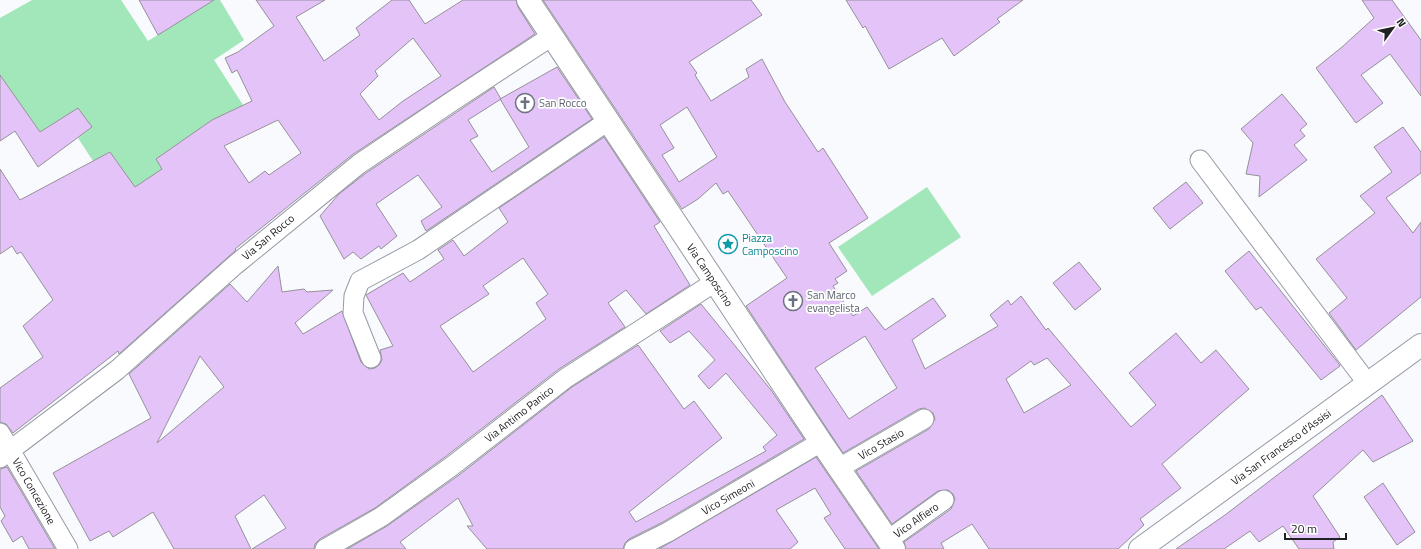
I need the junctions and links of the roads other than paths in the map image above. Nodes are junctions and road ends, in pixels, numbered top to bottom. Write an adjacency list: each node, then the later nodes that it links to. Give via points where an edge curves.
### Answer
1 (528, 0): 2 (street, Via Camposcino)
2 (552, 36): 3 (street, Via Camposcino); 12 (street, Via San Rocco, via 359,164 234,264 117,370)
3 (608, 121): 5 (street, Via Camposcino); 7 (street, via 418,250 360,281 354,296 353,313)
4 (1200, 160): 8 (street)
5 (715, 282): 11 (street, Via Camposcino); 18 (street, Via Antimo Panico, via 566,378 381,517)
6 (1421, 345): 8 (street, Via San Francesco d'Assisi)
7 (371, 358)
8 (1368, 384): 16 (street, Via San Francesco d'Assisi)
9 (924, 419): 13 (street, Vico Stasio)
10 (0, 433): 12 (street, Vico Concezione)
11 (821, 442): 13 (street, Via Camposcino); 19 (street, Vico Simeoni, via 668,532)
12 (5, 454): 17 (street, Vico Concezione)
13 (839, 468): 15 (street, Via Camposcino)
14 (944, 500): 15 (street, Vico Alfiero)
15 (891, 545)
16 (1145, 547)
17 (68, 549)
18 (326, 549)
19 (634, 549)

